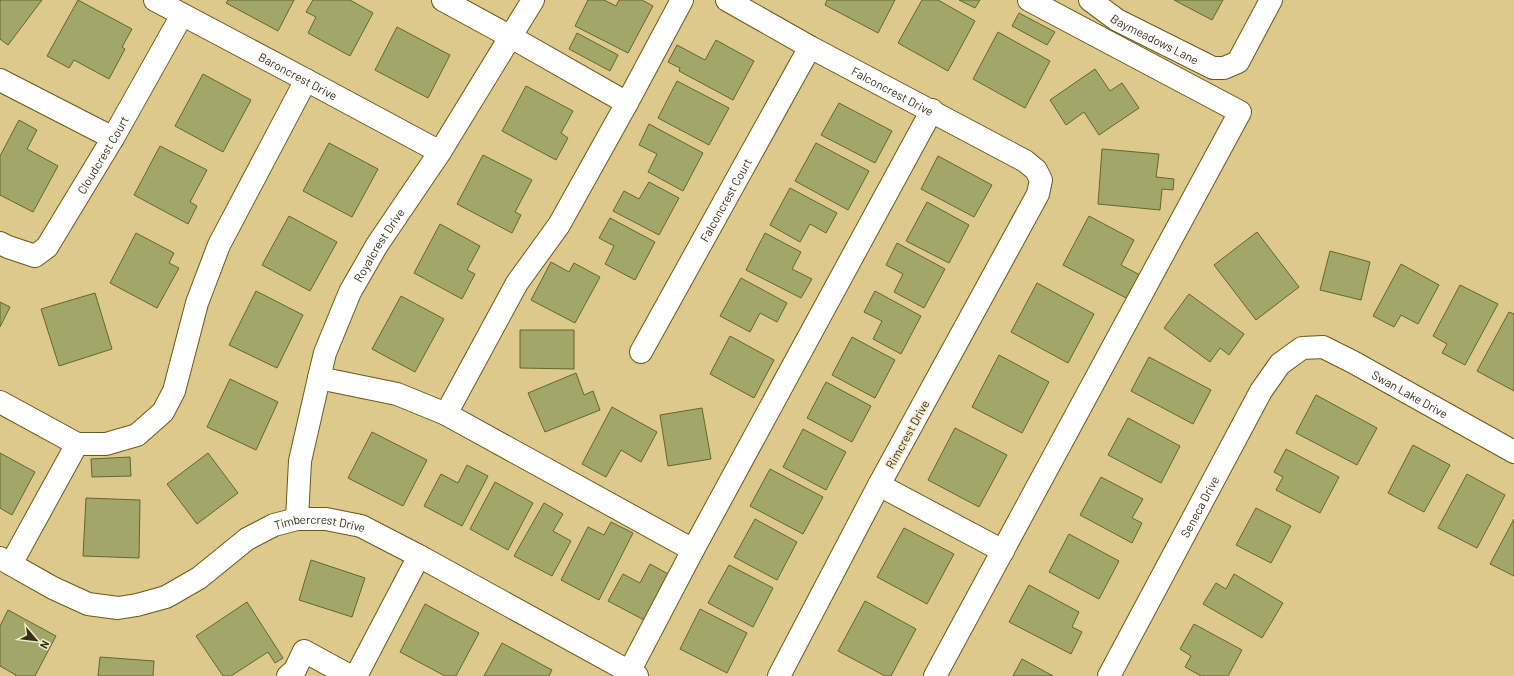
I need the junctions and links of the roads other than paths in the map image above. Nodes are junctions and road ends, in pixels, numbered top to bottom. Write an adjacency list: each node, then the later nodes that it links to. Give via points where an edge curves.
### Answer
1 (155, 0): 9 (street, Baroncrest Drive)
2 (443, 0): 10 (street)
3 (533, 0): 10 (street, Royalcrest Drive)
4 (682, 0): 14 (street)
5 (726, 0): 11 (street, Falconcrest Drive)
6 (1029, 0): 30 (street, via 1240,112)
7 (1090, 0): 8 (street, Baymeadows Lane, via 1124,23 1213,68 1224,68 1238,62)
8 (1271, 0)
9 (182, 15): 13 (street, Baroncrest Drive); 16 (street, Cloudcrest Court)
10 (511, 37): 14 (street); 17 (street, Royalcrest Drive)
11 (810, 47): 15 (street, Falconcrest Drive); 21 (street, Falconcrest Court)
12 (0, 80): 16 (street)
13 (306, 80): 17 (street, Baroncrest Drive); 25 (street, via 219,245 197,303 174,391 163,412 137,435 106,444)
14 (628, 103): 24 (street, via 559,225 517,283)
15 (932, 110): 18 (street, Falconcrest Drive, via 1025,161 1036,170 1042,180); 29 (street)
16 (113, 138): 19 (street, Cloudcrest Court, via 47,247 34,256)
17 (440, 152): 22 (street, Royalcrest Drive, via 377,245 350,292 325,353)
18 (1038, 194): 27 (street, Rimcrest Drive)
19 (0, 243)
20 (1302, 348): 26 (street, Swan Lake Drive, via 1323,347); 39 (street, Seneca Drive, via 1280,364 1261,391)
21 (641, 352)
22 (319, 378): 24 (street, via 397,394); 28 (street, Royalcrest Drive, via 300,461)
23 (0, 402): 25 (street)
24 (446, 414): 29 (street)
25 (77, 444): 32 (street)
26 (1514, 452)
27 (879, 485): 30 (street); 37 (street, Rimcrest Drive)
28 (298, 518): 31 (street, Timbercrest Drive, via 326,518 361,526); 32 (street, Timbercrest Drive, via 274,525 247,539 199,578 166,596 118,608 88,604 53,588)
29 (693, 550): 33 (street)
30 (1003, 551): 38 (street)
31 (419, 556): 33 (street, Timbercrest Drive); 36 (street)
32 (6, 561)
33 (633, 674)
34 (288, 676): 35 (street, via 295,670 304,651)
35 (350, 676)
36 (356, 676)
37 (779, 676)
38 (935, 676)
39 (1109, 676)

